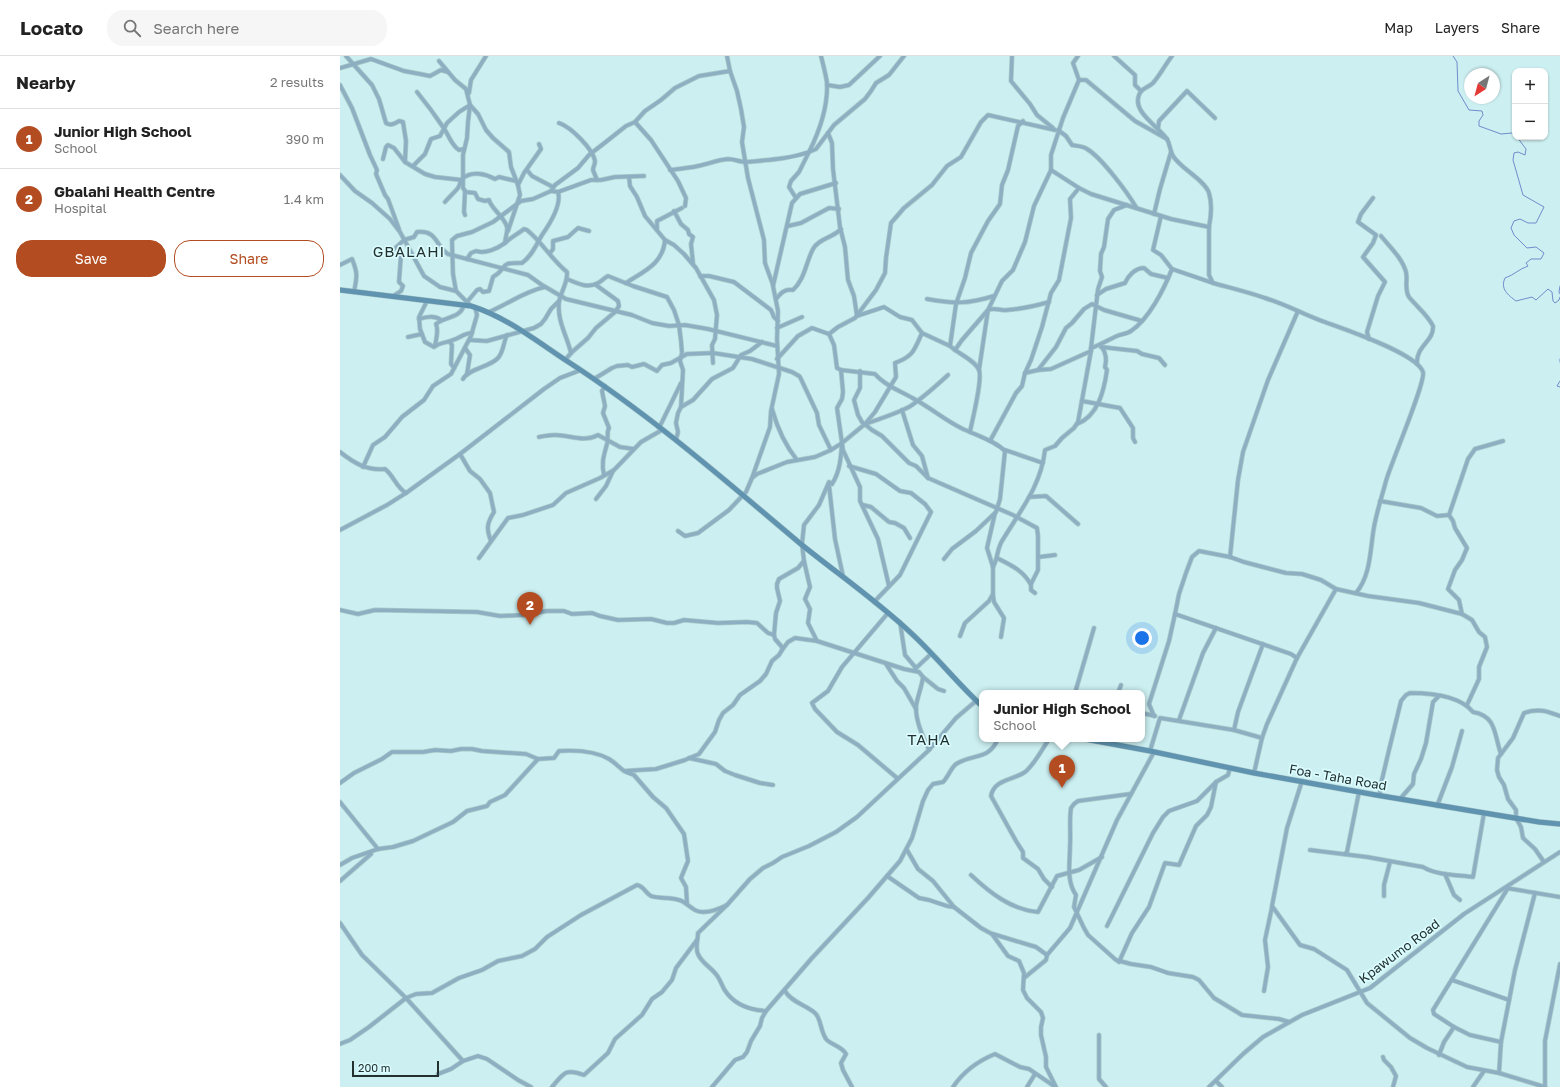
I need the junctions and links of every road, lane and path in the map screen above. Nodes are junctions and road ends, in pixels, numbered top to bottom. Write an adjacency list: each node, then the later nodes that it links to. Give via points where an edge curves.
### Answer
1 (346, 56): 12 (street)
2 (486, 56): 21 (street, via 471,80)
3 (727, 56): 14 (street)
4 (821, 56): 18 (street)
5 (880, 56): 18 (street, via 849,85)
6 (904, 56): 30 (street, via 889,75 876,82 872,91)
7 (1012, 56): 29 (street, via 1011,81 1037,115)
8 (1078, 56): 16 (street, via 1073,63)
9 (1114, 56): 19 (street, via 1135,75 1135,85)
10 (1172, 56): 19 (street, via 1152,85)
11 (439, 61): 15 (street)
12 (354, 64): 13 (street); 15 (street, via 371,59 404,71 430,76 441,70); 38 (street, via 372,85 386,123 393,125 399,121 403,122 406,141)
13 (340, 68)
14 (730, 71): 24 (street, via 690,79 645,111); 39 (street, via 741,109 744,127 742,142)
15 (448, 72): 21 (street)
16 (1079, 80): 29 (street); 31 (street, via 1086,80 1135,121)
17 (340, 85): 73 (street, via 352,108)
18 (826, 85): 34 (street, via 822,114 815,141)
19 (1141, 91): 28 (street, via 1138,104)
20 (417, 92): 27 (street)
21 (468, 94): 22 (street)
22 (470, 105): 27 (street, via 459,112); 33 (street); 49 (street, via 492,138 509,152)
23 (1214, 118): 28 (street, via 1187,91 1159,121)
24 (635, 122): 36 (street, via 626,126); 42 (street, via 651,140)
25 (1023, 122): 29 (street); 109 (street, via 1018,126 1002,185 1000,204 971,253); 116 (street, via 988,115 980,122 961,157 947,166 932,185 904,208 891,223 885,273)
26 (559, 123): 36 (street, via 577,134)
27 (444, 128): 33 (street, via 453,146 459,150); 40 (street, via 440,136 431,139 424,154)
28 (1158, 129): 31 (street)
29 (1057, 130): 43 (street, via 1051,155); 61 (street, via 1066,136 1072,145 1086,149 1101,161)
30 (828, 133): 34 (street, via 816,149); 50 (street, via 832,143)
31 (1168, 140): 35 (street)
32 (539, 144): 41 (street, via 541,149)
33 (464, 149): 47 (street)
34 (809, 152): 39 (street); 56 (street, via 789,187)
35 (1171, 152): 64 (street); 69 (street, via 1189,173 1202,182 1209,193)
36 (592, 154): 48 (street, via 595,164 593,170); 53 (street)
37 (383, 158): 38 (street, via 388,145 394,148)
38 (404, 162): 40 (street)
39 (746, 162): 42 (street, via 729,159); 95 (street, via 764,240 765,262)
40 (413, 166): 47 (street, via 424,174)
41 (527, 170): 51 (street); 53 (street)
42 (670, 170): 63 (street, via 686,198 683,207)
43 (1052, 170): 52 (street); 102 (street, via 1034,206 1013,270 1002,281)
44 (340, 175): 73 (street, via 355,191 390,219)
45 (644, 176): 46 (street)
46 (629, 177): 48 (street); 71 (street, via 630,186 645,216)
47 (462, 180): 49 (street, via 467,176 481,174 495,179 499,177); 54 (street); 58 (street)
48 (598, 180): 55 (street, via 591,180)
49 (516, 181): 51 (street)
50 (836, 183): 56 (street, via 800,194); 62 (street)
51 (518, 185): 59 (street, via 520,195)
52 (1079, 188): 60 (street); 108 (street, via 1070,199 1071,218 1062,267)
53 (552, 189): 55 (street); 59 (street)
54 (465, 191): 65 (street); 66 (street, via 475,193 478,199 489,200)
55 (558, 192): 78 (street, via 554,217)
56 (796, 198): 68 (street, via 792,203)
57 (1373, 198): 132 (street, via 1358,222 1376,235 1363,257 1385,282 1367,332)
58 (445, 202)
59 (516, 204): 66 (street); 74 (street)
60 (1128, 205): 61 (street); 100 (street, via 1114,210 1108,219 1101,254 1102,277)
61 (1136, 207): 64 (street)
62 (839, 209): 68 (street, via 829,208 801,223); 70 (street)
63 (674, 211): 71 (street, via 657,221); 85 (street, via 681,224 693,237)
64 (1154, 214): 67 (street)
65 (465, 215)
66 (500, 216): 74 (street, via 507,227); 83 (street, via 463,236 456,236 452,240)
67 (1161, 216): 69 (street); 88 (street, via 1153,250 1161,255)
68 (788, 226): 95 (street)
69 (1209, 227): 93 (street, via 1209,275)
70 (841, 229): 104 (street, via 820,241 814,248 798,286 783,292); 116 (street, via 848,280)
71 (657, 230): 77 (street)
72 (589, 231): 80 (street, via 578,228 568,237 553,241)
73 (400, 232): 76 (street)
74 (507, 232): 79 (street)
75 (1381, 236): 151 (street, via 1400,259 1405,271 1408,296 1433,326 1431,336 1418,354)
76 (404, 240): 81 (street); 83 (street, via 424,231 437,240 444,252); 98 (street, via 424,276 440,287)
77 (665, 240): 85 (street, via 674,245); 92 (street, via 662,255 654,264)
78 (539, 242): 79 (street, via 524,229); 80 (street); 87 (street, via 522,263 508,263)
79 (505, 243): 84 (street, via 493,250 471,253)
80 (550, 253): 91 (street, via 557,264 567,272)
81 (390, 254)
82 (401, 255): 103 (street, via 399,282 403,286 402,291)
83 (452, 255): 84 (street); 98 (street)
84 (467, 259): 87 (street)
85 (693, 264): 89 (street)
86 (340, 266): 99 (street, via 352,259 357,270)
87 (501, 268): 96 (street, via 528,275); 110 (street, via 499,274 493,277 489,292 477,290)
88 (1172, 269): 90 (street); 93 (street)
89 (700, 276): 120 (street, via 734,282 771,310); 124 (street, via 714,300 717,315)
90 (1168, 278): 100 (street, via 1151,274 1144,268 1136,269 1124,283 1106,289); 121 (street, via 1155,305)
91 (567, 279): 94 (street, via 584,286); 101 (street)
92 (626, 283): 94 (street, via 608,276); 122 (street, via 667,297)
93 (1213, 283): 113 (street)
94 (596, 285): 115 (street, via 618,301 619,306)
95 (773, 286): 104 (street)
96 (545, 287): 101 (street); 114 (street)
97 (340, 290): 99 (street)
98 (456, 291): 110 (street)
99 (354, 292): 103 (street)
100 (1098, 295): 111 (street)
101 (562, 296): 107 (street); 115 (street)
102 (995, 296): 109 (street); 112 (street)
103 (392, 297): 106 (street)
104 (776, 299): 120 (street)
105 (927, 299): 109 (street)
106 (428, 301): 110 (street); 118 (street)
107 (560, 301): 126 (street, via 550,309 541,324); 143 (street, via 560,323)
108 (1049, 302): 112 (street, via 1028,308); 159 (street)
109 (956, 304): 137 (street)
110 (469, 305): 114 (street); 119 (street, via 457,315); 125 (street, via 477,315)
111 (1097, 306): 121 (street); 142 (street); 157 (street, via 1092,304 1084,309 1066,328)
112 (988, 310): 141 (street); 156 (street)
113 (1298, 311): 132 (street); 216 (street, via 1268,380 1243,452)
114 (489, 312): 126 (street)
115 (615, 312): 122 (street, via 652,323); 143 (street)
116 (857, 316): 127 (street, via 884,307 900,317 912,320); 129 (street)
117 (802, 317): 123 (street)
118 (419, 319): 119 (street, via 429,317); 128 (street)
119 (441, 320): 139 (street, via 436,324 437,336)
120 (778, 321): 123 (street)
121 (1142, 322): 138 (street, via 1130,332)
122 (679, 325): 124 (street); 145 (street)
123 (777, 328): 136 (street)
124 (715, 330): 135 (street); 144 (street)
125 (472, 332): 133 (street); 134 (street)
126 (522, 332): 130 (street); 148 (street)
127 (922, 333): 137 (street); 166 (street, via 911,355 895,363 896,377)
128 (422, 334): 131 (street); 139 (street, via 425,342)
129 (829, 334): 147 (street, via 812,328 798,336); 155 (street, via 834,344 837,368)
130 (507, 335): 133 (street, via 487,341); 160 (street, via 503,350 497,359)
131 (408, 337)
132 (1370, 339): 151 (street, via 1399,352)
133 (469, 340): 140 (street)
134 (450, 342): 139 (street, via 446,341); 152 (street, via 451,364)
135 (762, 342): 136 (street); 146 (street)
136 (777, 346): 147 (street)
137 (950, 346): 141 (street)
138 (1100, 346): 142 (street); 150 (street, via 1137,351 1158,358); 169 (street, via 1105,352 1107,370)
139 (434, 347)
140 (465, 348): 152 (street); 160 (street, via 470,355)
141 (955, 350): 156 (street)
142 (1091, 350): 157 (street, via 1051,369); 168 (street)
143 (571, 353): 148 (street)
144 (713, 353): 145 (street, via 687,354); 146 (street); 149 (street)
145 (681, 358): 163 (street, via 662,365 657,371 644,364 632,367 628,365 612,368); 164 (street)
146 (738, 358): 153 (street, via 752,359); 170 (street, via 731,370 712,379 693,400)
147 (778, 359): 153 (street)
148 (565, 360): 154 (street)
149 (713, 363)
150 (1165, 364)
151 (1417, 364): 202 (street, via 1423,373 1420,389)
152 (454, 368): 192 (street, via 451,374 433,386 424,400 373,445)
153 (778, 368): 171 (street); 186 (street, via 800,377)
154 (581, 370): 163 (street); 188 (street, via 560,378 544,389)
155 (841, 370): 158 (street); 183 (street, via 843,392 837,408)
156 (979, 370): 176 (street, via 980,380)
157 (1038, 370): 159 (street)
158 (860, 371): 166 (street, via 875,374); 173 (street, via 860,388 854,400 858,415)
159 (1025, 373): 180 (street, via 1022,386 1016,392)
160 (467, 374): 162 (street)
161 (948, 375): 167 (street)
162 (463, 379)
163 (594, 379): 165 (street)
164 (683, 380): 170 (street); 175 (street)
165 (605, 386): 175 (street); 179 (street, via 602,391 605,406 603,413 609,428)
166 (891, 387): 167 (street); 173 (street)
167 (917, 400): 172 (street); 176 (street)
168 (1082, 401): 169 (street); 174 (street)
169 (1097, 405): 174 (street, via 1090,417); 182 (street, via 1120,408 1133,428)
170 (681, 407): 178 (street, via 676,424)
171 (772, 408): 189 (street, via 775,422 787,447); 195 (street, via 770,427)
172 (902, 410): 173 (street); 196 (street, via 913,445 922,456)
173 (865, 424): 183 (street); 196 (street)
174 (1077, 424): 190 (street, via 1055,446 1045,450)
175 (660, 428): 178 (street); 184 (street)
176 (970, 432): 180 (street)
177 (539, 437): 179 (street, via 556,435 591,439 598,435)
178 (676, 440): 199 (street)
179 (608, 441): 184 (street, via 620,447); 194 (street, via 603,458)
180 (990, 441): 185 (street)
181 (1503, 441): 206 (street, via 1475,449 1468,459)
182 (1135, 442)
183 (842, 443): 186 (street); 191 (street); 197 (street, via 837,474 832,484)
184 (634, 449): 193 (street)
185 (1003, 449): 190 (street); 204 (street, via 1006,454)
186 (831, 450): 189 (street, via 815,457)
187 (340, 452): 192 (street)
188 (460, 454): 198 (street); 212 (street, via 470,471 480,479 490,493 494,512 489,519 487,531)
189 (797, 460): 195 (street)
190 (1044, 463): 200 (street)
191 (849, 466): 203 (street, via 860,487 860,501); 224 (street, via 876,474 900,491 911,493 931,512 900,575)
192 (363, 467): 198 (street, via 385,469 392,474 399,488)
193 (614, 470): 194 (street); 201 (street)
194 (604, 476): 212 (street, via 566,493 553,504 508,518)
195 (752, 478): 199 (street)
196 (928, 478): 204 (street)
197 (829, 482): 213 (street, via 819,505 804,525); 222 (street, via 835,539)
198 (406, 492): 209 (street)
199 (744, 495): 210 (street, via 729,510 698,533 685,536); 213 (street)
200 (1029, 497): 207 (street, via 1022,512); 208 (street, via 1046,496)
201 (596, 498)
202 (1380, 501): 206 (street, via 1421,508 1437,516); 227 (street, via 1366,574 1362,587)
203 (863, 505): 211 (street, via 871,506 889,522 895,522 904,528); 224 (street, via 878,538)
204 (998, 509): 205 (street); 207 (street)
205 (995, 514): 219 (street, via 952,549); 221 (street, via 987,548)
206 (1449, 516): 233 (street, via 1467,548 1448,589 1459,600)
207 (1016, 517): 215 (street, via 1037,528); 218 (street, via 1001,542)
208 (1078, 524)
209 (340, 530)
210 (678, 531)
211 (910, 538)
212 (491, 540): 217 (street)
213 (802, 544): 220 (street); 222 (street)
214 (1055, 555): 215 (street)
215 (1039, 557): 223 (street, via 1038,570)
216 (1230, 557): 225 (street, via 1286,573 1302,574); 232 (street, via 1199,551 1192,557)
217 (479, 558)
218 (997, 558): 221 (street); 223 (street, via 1015,567)
219 (944, 559)
220 (804, 561): 237 (street, via 798,568 779,579 777,588 780,601); 240 (street, via 810,587 805,599 810,609 808,623)
221 (993, 567): 228 (street)
222 (843, 577): 229 (street)
223 (1031, 584): 226 (street, via 1031,590)
224 (889, 586): 229 (street)
225 (1336, 589): 227 (street); 245 (street)
226 (1035, 593)
227 (1356, 593): 233 (street, via 1381,599 1419,603)
228 (993, 594): 238 (street, via 965,623); 239 (street, via 994,602 1004,618)
229 (874, 602): 231 (street)
230 (340, 610): 237 (street, via 358,614 375,610 477,612 500,616 564,611 572,614 592,613 618,620 651,619 667,623 684,620 747,622 757,624)
231 (888, 613): 234 (street); 243 (street)
232 (1175, 614): 236 (street); 259 (street, via 1149,704)
233 (1462, 614): 256 (street, via 1472,620 1485,637 1487,647 1479,667 1479,679)
234 (900, 622): 244 (street); 247 (street, via 905,655)
235 (1094, 628): 250 (street)
236 (1216, 628): 241 (street); 262 (street, via 1203,653)
237 (774, 635): 242 (street)
238 (960, 636)
239 (1001, 637)
240 (817, 641): 242 (street, via 795,638); 243 (street)
241 (1263, 644): 245 (street); 263 (street)
242 (782, 650): 272 (street, via 760,681 740,695 723,714 715,732 699,754)
243 (853, 653): 246 (street); 277 (street, via 828,691 812,704 837,732)
244 (932, 654): 247 (street); 254 (street)
245 (1297, 658): 265 (street)
246 (886, 664): 247 (street); 257 (street)
247 (915, 669): 248 (street)
248 (923, 677): 252 (street); 257 (street)
249 (1121, 685): 251 (street)
250 (1076, 690)
251 (1119, 690)
252 (944, 691)
253 (1439, 696): 256 (street, via 1444,695); 284 (street, via 1410,693 1401,701 1388,750); 285 (street, via 1433,702 1426,743 1414,774 1413,784)
254 (976, 700): 255 (street); 269 (street, via 956,718)
255 (979, 703)
256 (1467, 706): 271 (street, via 1490,721 1496,732)
257 (916, 710): 269 (street, via 922,737)
258 (1145, 714): 259 (street)
259 (1154, 716): 261 (street)
260 (1560, 716): 271 (street, via 1536,709 1524,713 1513,738)
261 (1160, 718): 262 (street); 270 (street)
262 (1179, 720): 263 (street)
263 (1234, 730): 265 (street)
264 (1462, 731): 287 (street)
265 (1262, 738): 276 (street)
266 (996, 742): 292 (street, via 989,752 956,764 943,782 933,784 923,801 917,826)
267 (1047, 742): 306 (street, via 1026,772 994,787 991,796 1023,852 1023,858 1038,869)
268 (1102, 742): 270 (street, Foa - Taha Road)
269 (929, 750): 277 (street)
270 (1152, 752): 274 (street, Foa - Taha Road); 283 (street)
271 (1501, 754): 289 (street, via 1497,770 1508,799 1516,810)
272 (689, 758): 275 (street, via 656,769); 281 (street, via 716,764 735,775)
273 (538, 759): 275 (street, via 554,758 559,752 578,751 609,759); 280 (street, via 526,754 472,749 392,752); 291 (street, via 504,795 487,806 467,812 453,822 412,841)
274 (1230, 768): 276 (street, Foa - Taha Road); 278 (street, via 1228,775)
275 (624, 771): 312 (street, via 634,775 666,808 684,834 688,861 681,878 686,887)
276 (1254, 773): 279 (street, Foa - Taha Road)
277 (897, 778): 313 (street, via 857,817 836,832 763,868)
278 (1216, 782): 318 (street, via 1197,801 1169,811 1163,817); 322 (street, via 1207,815 1196,826 1179,865 1165,863 1149,907 1132,933)
279 (1302, 782): 282 (street, Foa - Taha Road); 314 (street, via 1287,828)
280 (340, 783)
281 (773, 785)
282 (1359, 792): 284 (street, Foa - Taha Road); 296 (street)
283 (1130, 794): 297 (street); 301 (street, via 1078,801 1074,804 1070,815)
284 (1380, 796): 285 (street, Foa - Taha Road)
285 (1400, 799): 287 (street, Foa - Taha Road)
286 (340, 802): 291 (street)
287 (1437, 806): 288 (street, Foa - Taha Road)
288 (1484, 813): 289 (street, Foa - Taha Road); 302 (street, via 1473,877)
289 (1516, 818): 290 (street, Foa - Taha Road); 299 (street, via 1523,838)
290 (1560, 824)
291 (378, 849): 294 (street)
292 (906, 850): 304 (street); 315 (street, via 918,869 933,881)
293 (1310, 850): 296 (street)
294 (373, 852): 300 (street, via 352,858); 305 (street)
295 (1560, 852): 299 (street, Kpawumo Road)
296 (1345, 854): 298 (street)
297 (1103, 856): 301 (street); 316 (street)
298 (1390, 862): 302 (street, via 1423,867); 309 (street)
299 (1544, 862): 307 (street, Kpawumo Road)
300 (340, 865)
301 (1070, 873): 306 (street, via 1057,876); 316 (street, via 1072,889 1076,895 1074,907)
302 (1445, 874): 311 (street, via 1454,896)
303 (971, 875): 306 (street, via 1005,901 1029,911 1038,912)
304 (887, 876): 315 (street, via 919,898); 326 (street)
305 (340, 881)
306 (1052, 887)
307 (1507, 888): 308 (street); 325 (street); 328 (street, Kpawumo Road, via 1454,922 1378,982)
308 (1535, 893): 310 (street); 330 (street)
309 (1384, 896)
310 (1560, 898)
311 (1460, 900)
312 (687, 904): 313 (street, via 704,912); 329 (street, via 681,900 650,895 636,885 581,915 547,937 535,950 522,956 498,961 432,993 416,994)
313 (727, 905): 320 (street, via 698,933)
314 (1272, 906): 327 (street, via 1265,940 1268,967); 328 (street, via 1300,945 1314,948 1347,970)
315 (954, 907): 319 (street)
316 (1077, 914): 321 (street, via 1070,928); 322 (street, via 1088,935)
317 (340, 923): 329 (street, via 362,956)
318 (1107, 926)
319 (992, 934): 321 (street, via 1036,946); 324 (street, via 1008,956 1019,961)
320 (698, 940): 331 (street, via 698,955 718,976 728,994 743,1005 757,1011); 346 (street, via 676,968 672,980 652,999 638,1021 616,1039 608,1053 584,1075 565,1072)
321 (1047, 955): 324 (street, via 1046,960)
322 (1119, 962): 332 (street, via 1193,977 1199,980 1214,998 1237,1013)
323 (1560, 964): 357 (street, via 1545,1041)
324 (1024, 978): 351 (street, via 1023,990 1043,1018 1041,1035 1046,1067)
325 (1452, 980): 330 (street); 333 (street, via 1433,1010 1434,1014)
326 (785, 991): 331 (street); 348 (street, via 788,997 819,1017 821,1031 827,1040 844,1050 846,1054 841,1063)
327 (1264, 991)
328 (1360, 992): 332 (street, Kpawumo Road); 337 (street, via 1368,1003 1410,1038)
329 (406, 998): 336 (street, via 369,1027); 339 (street)
330 (1509, 1000): 335 (street)
331 (766, 1011): 347 (street, via 747,1052 735,1060)
332 (1289, 1022): 344 (street, Kpawumo Road, via 1258,1041)
333 (1454, 1027): 335 (street, via 1470,1035); 337 (street)
334 (1098, 1036): 352 (street, via 1099,1079)
335 (1501, 1042): 341 (street)
336 (340, 1044)
337 (1439, 1055): 340 (street)
338 (1383, 1057): 355 (street, via 1396,1076)
339 (463, 1061): 342 (street); 345 (street, via 478,1056 487,1059)
340 (1484, 1071): 341 (street); 356 (street)
341 (1499, 1073): 357 (street)
342 (438, 1074)
343 (1035, 1074): 349 (street, via 995,1054 964,1073); 350 (street); 351 (street)
344 (1216, 1080): 353 (street, Kpawumo Road); 354 (street)
345 (531, 1087)
346 (552, 1087)
347 (712, 1087)
348 (852, 1087)
349 (953, 1087)
350 (1027, 1087)
351 (1055, 1087)
352 (1106, 1087)
353 (1209, 1087)
354 (1222, 1087)
355 (1393, 1087)
356 (1473, 1087)
357 (1545, 1087)

